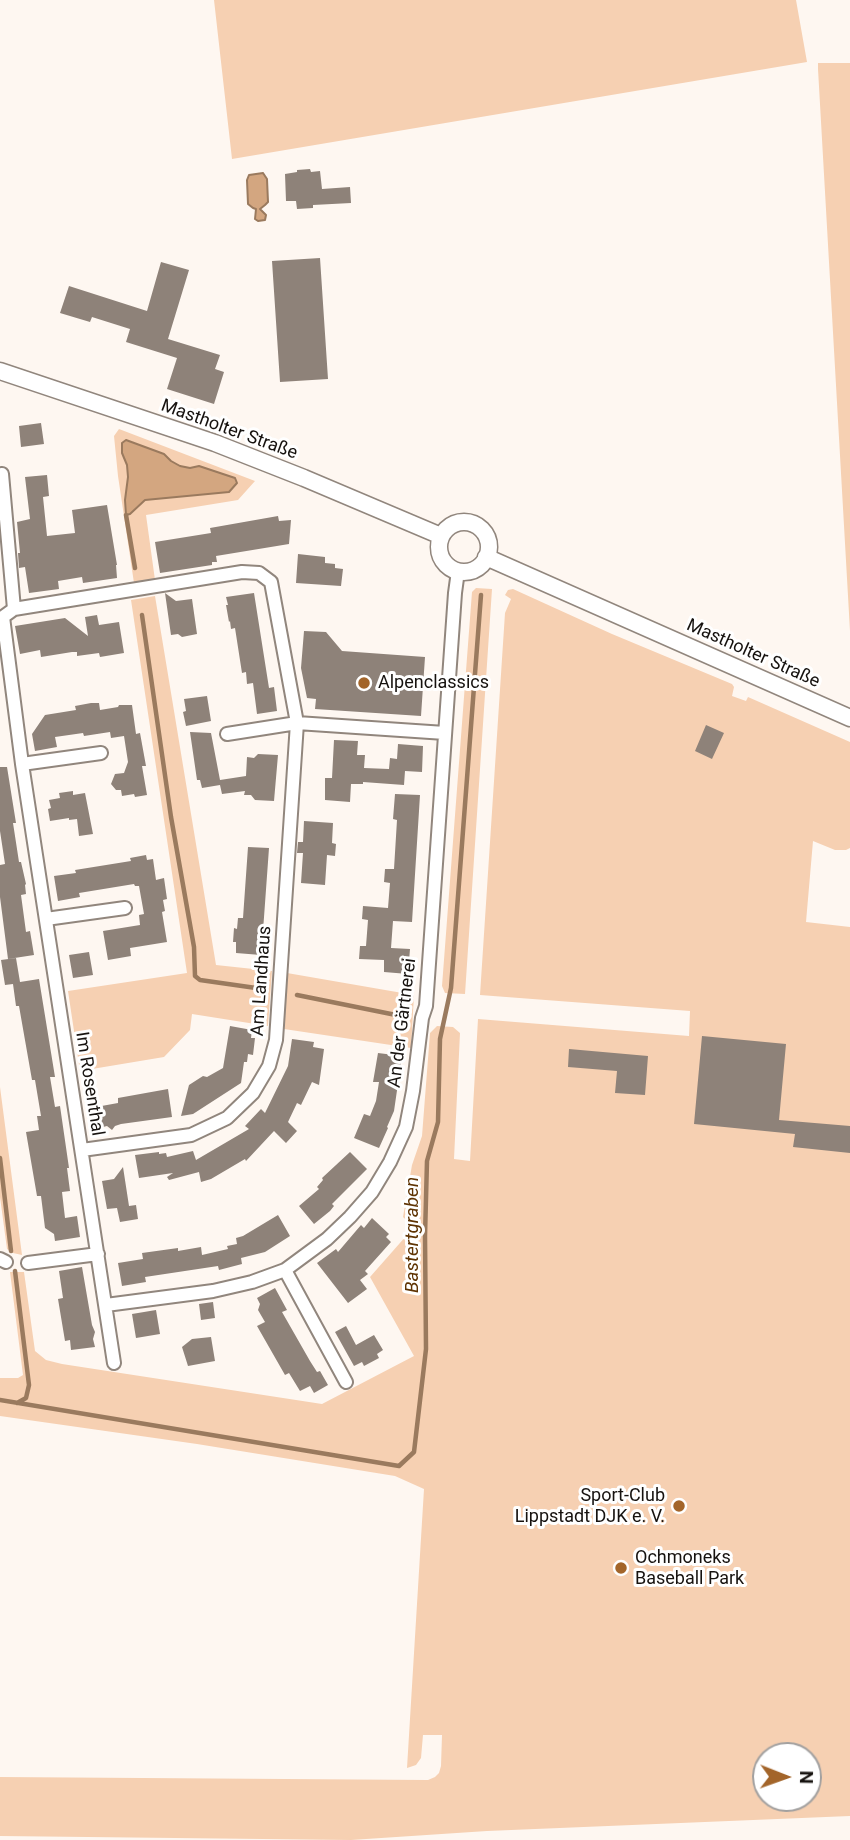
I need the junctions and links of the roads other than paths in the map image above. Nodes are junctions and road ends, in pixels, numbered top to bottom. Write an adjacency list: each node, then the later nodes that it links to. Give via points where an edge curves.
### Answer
1 (0, 371): 3 (street, Mastholter Straße, via 215,443)
2 (2, 474): 6 (street, Im Rosenthal)
3 (441, 536): 4 (street, via 452,524 474,524 486,534); 5 (street, via 441,557)
4 (486, 557): 5 (street, via 474,569); 7 (street, Mastholter Straße)
5 (458, 571): 9 (street, An der Gärtnerei)
6 (14, 609): 8 (street, Am Landhaus, via 259,573 271,582); 12 (street, Im Rosenthal, via 2,617)
7 (850, 718)
8 (297, 723): 9 (street); 10 (street); 15 (street, Am Landhaus, via 276,1040 269,1066 253,1093 227,1118 191,1135)
9 (445, 733): 18 (street, An der Gärtnerei, via 426,1006 406,1127 372,1192 351,1217)
10 (227, 734)
11 (101, 753): 12 (street)
12 (23, 764): 14 (street, Im Rosenthal)
13 (125, 908): 14 (street)
14 (46, 919): 15 (street, Im Rosenthal)
15 (82, 1150): 16 (street, Im Rosenthal)
16 (98, 1254): 17 (street); 19 (street, Im Rosenthal)
17 (29, 1263)
18 (285, 1270): 19 (street, An der Gärtnerei, via 213,1291); 21 (street)
19 (106, 1305): 20 (street, Im Rosenthal)
20 (114, 1363)
21 (345, 1382)

